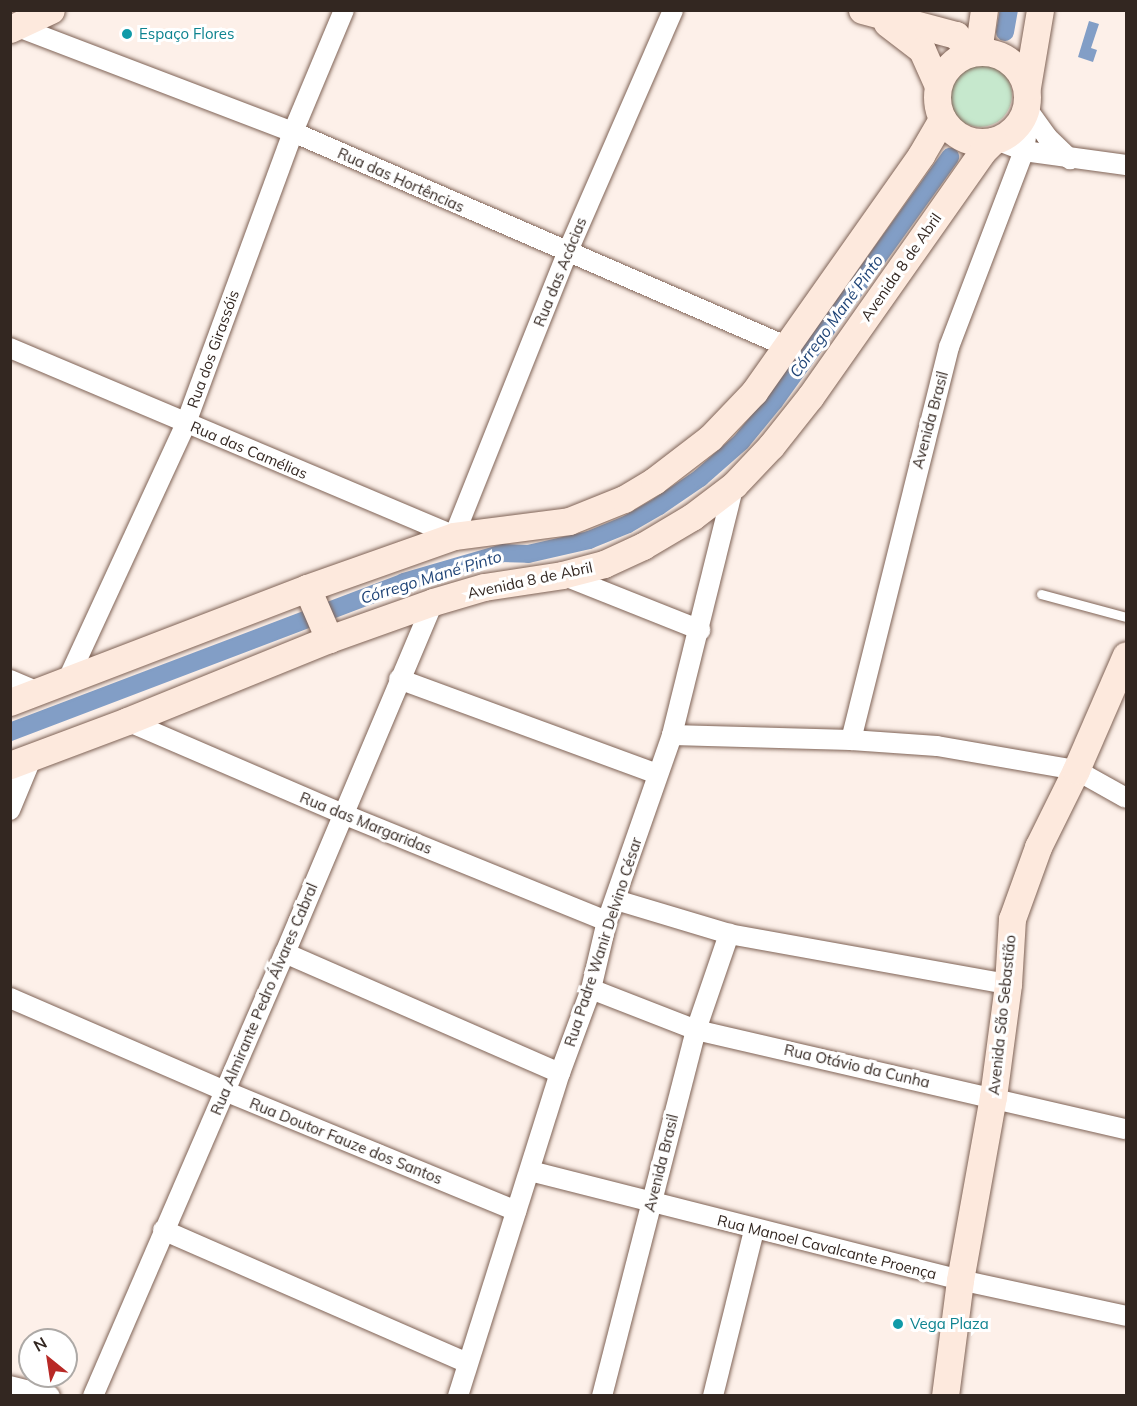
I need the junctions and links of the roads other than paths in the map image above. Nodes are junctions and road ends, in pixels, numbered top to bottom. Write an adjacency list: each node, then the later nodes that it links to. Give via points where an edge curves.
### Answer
1 (51, 10): 7 (main road)
2 (344, 10): 12 (street, Rua dos Girassóis)
3 (673, 10): 17 (street, Rua das Acácias)
4 (1040, 10): 10 (main road)
5 (867, 13): 8 (main road); 9 (main road, via 900,30 922,50)
6 (984, 13): 8 (main road)
7 (14, 26): 12 (street, Rua das Hortências)
8 (968, 46): 9 (main road); 10 (main road, via 1009,60 1017,68)
9 (938, 86): 11 (main road, via 937,103)
10 (1026, 97): 13 (main road, via 1017,126); 14 (street, Avenida Brasil); 15 (street, via 1047,137)
11 (942, 119): 13 (main road, via 970,141); 18 (main road, Avenida 8 de Abril)
12 (293, 132): 17 (street, Rua das Hortências); 20 (street, Rua dos Girassóis)
13 (995, 140): 14 (street); 21 (main road, Avenida 8 de Abril, via 982,152 810,397)
14 (1024, 152): 15 (street); 37 (street, Avenida Brasil, via 949,347)
15 (1070, 159): 16 (street)
16 (1126, 165)
17 (567, 253): 18 (street, Rua das Hortências); 22 (street, Rua das Acácias)
18 (788, 347): 22 (main road, Avenida 8 de Abril, via 754,392 710,438 624,499 569,521)
19 (10, 348): 20 (street, Rua das Camélias)
20 (186, 423): 22 (street, Rua das Camélias); 32 (street, Rua dos Girassóis)
21 (734, 485): 23 (main road, Avenida 8 de Abril, via 692,517 643,546 604,564); 28 (street, Rua Padre Wanir Delvino César)
22 (454, 536): 26 (main road, Avenida 8 de Abril)
23 (562, 575): 25 (main road, Avenida 8 de Abril, via 484,587); 28 (street)
24 (1041, 594): 27 (lane)
25 (433, 602): 26 (main road, Avenida 8 de Abril); 31 (street, Rua Almirante Pedro Álvares Cabral)
26 (318, 613): 32 (main road, Avenida 8 de Abril); 35 (main road, Avenida 8 de Abril)
27 (1126, 617)
28 (700, 630): 36 (street, Rua Padre Wanir Delvino César)
29 (1126, 655): 39 (main road, Avenida São Sebastião)
30 (10, 680): 33 (street)
31 (399, 680): 40 (street); 43 (street, Rua Almirante Pedro Álvares Cabral)
32 (68, 681): 33 (main road, Avenida 8 de Abril)
33 (38, 692): 34 (main road, Avenida 8 de Abril)
34 (10, 702)
35 (127, 721): 38 (main road, Avenida 8 de Abril); 43 (street, Rua das Margaridas)
36 (672, 735): 37 (street); 40 (street, Rua Padre Wanir Delvino César)
37 (851, 740): 39 (street, via 937,746)
38 (21, 761): 42 (street)
39 (1076, 770): 41 (street); 48 (main road, Avenida São Sebastião, via 1038,847 1012,919)
40 (657, 774): 44 (street, Rua Padre Wanir Delvino César)
41 (1126, 798)
42 (10, 810)
43 (343, 814): 45 (street, Rua das Margaridas); 47 (street, Rua Almirante Pedro Álvares Cabral)
44 (616, 900): 45 (street, Rua Padre Wanir Delvino César); 46 (street)
45 (607, 921): 49 (street, Rua Padre Wanir Delvino César)
46 (729, 934): 48 (street); 51 (street, Avenida Brasil)
47 (285, 953): 52 (street); 53 (street, Rua Almirante Pedro Álvares Cabral)
48 (1008, 984): 54 (main road, Avenida São Sebastião)
49 (591, 989): 51 (street, Rua Otávio da Cunha); 52 (street, Rua Padre Wanir Delvino César)
50 (10, 998): 53 (street, Rua Doutor Fauze dos Santos)
51 (696, 1030): 54 (street, Rua Otávio da Cunha); 57 (street, Avenida Brasil)
52 (560, 1073): 56 (street, Rua Padre Wanir Delvino César)
53 (225, 1091): 58 (street, Rua Doutor Fauze dos Santos); 59 (street, Rua Almirante Pedro Álvares Cabral)
54 (993, 1097): 55 (street, Rua Otávio da Cunha); 61 (main road, Avenida São Sebastião)
55 (1126, 1129)
56 (530, 1171): 57 (street, Rua Manoel Cavalcante Proença); 58 (street, Rua Padre Wanir Delvino César)
57 (651, 1202): 60 (street, Rua Manoel Cavalcante Proença); 68 (street, Avenida Brasil)
58 (516, 1211): 63 (street, Rua Padre Wanir Delvino César)
59 (163, 1230): 63 (street); 66 (street, Rua Almirante Pedro Álvares Cabral)
60 (754, 1230): 61 (street, Rua Manoel Cavalcante Proença); 69 (street)
61 (960, 1280): 62 (street, Rua Manoel Cavalcante Proença); 70 (main road, Avenida São Sebastião)
62 (1126, 1316)
63 (468, 1363): 67 (street, Rua Padre Wanir Delvino César)
64 (10, 1386): 65 (street)
65 (50, 1395)
66 (93, 1395)
67 (458, 1395)
68 (602, 1395)
69 (713, 1395)
70 (945, 1395)

